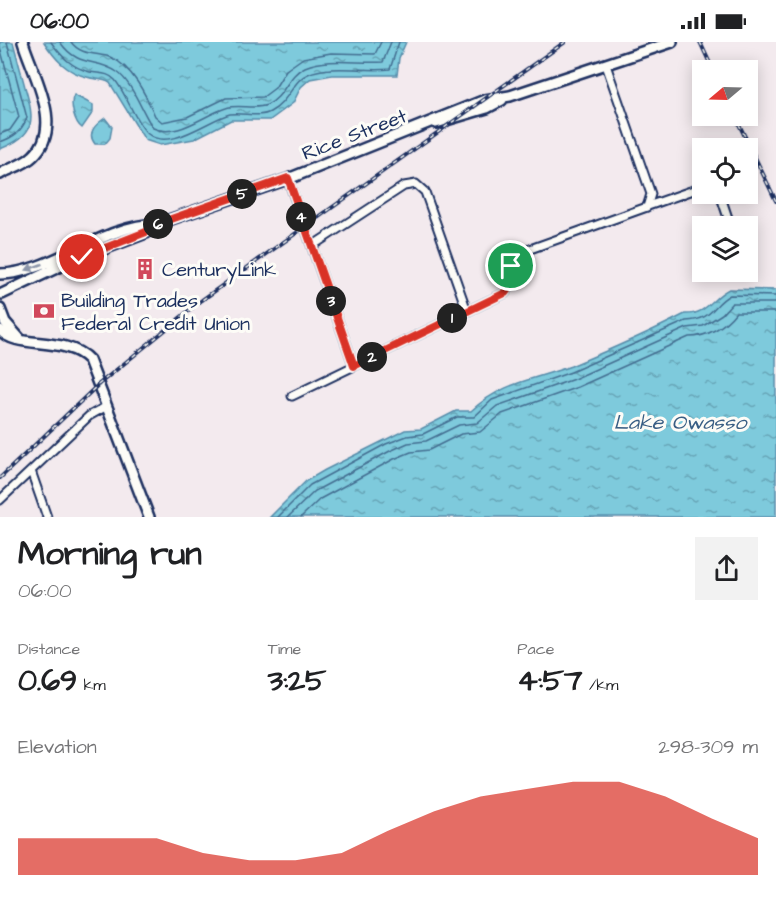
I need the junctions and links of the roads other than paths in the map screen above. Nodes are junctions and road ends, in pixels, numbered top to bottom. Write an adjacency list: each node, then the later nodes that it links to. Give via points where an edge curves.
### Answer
1 (23, 42): 4 (main road, via 45,108 47,127 42,145 32,157)
2 (672, 42): 3 (main road, Rice Street)
3 (606, 65): 5 (main road, Rice Street, via 510,96 479,111 428,124); 7 (street, via 651,194)
4 (0, 174)
5 (288, 178): 8 (main road, Rice Street); 9 (street)
6 (692, 190): 7 (street)
7 (649, 205): 13 (street, via 519,252 512,260 510,289)
8 (157, 224): 10 (main road, Rice Street, one-way to 10, via 143,224 20,272); 11 (main road, Rice Street)
9 (312, 246): 13 (street, via 404,186 416,184 425,192); 16 (street)
10 (0, 275): 11 (main road)
11 (1, 295)
12 (0, 309): 15 (main road, via 4,322)
13 (467, 311): 16 (street)
14 (0, 330): 15 (main road, via 8,338)
15 (20, 339): 18 (main road, via 67,347 86,357)
16 (354, 366): 17 (street)
17 (292, 396)
18 (107, 406): 19 (street, via 89,416); 22 (main road)
19 (31, 471): 20 (street); 21 (street)
20 (0, 500)
21 (47, 517)
22 (149, 517)

